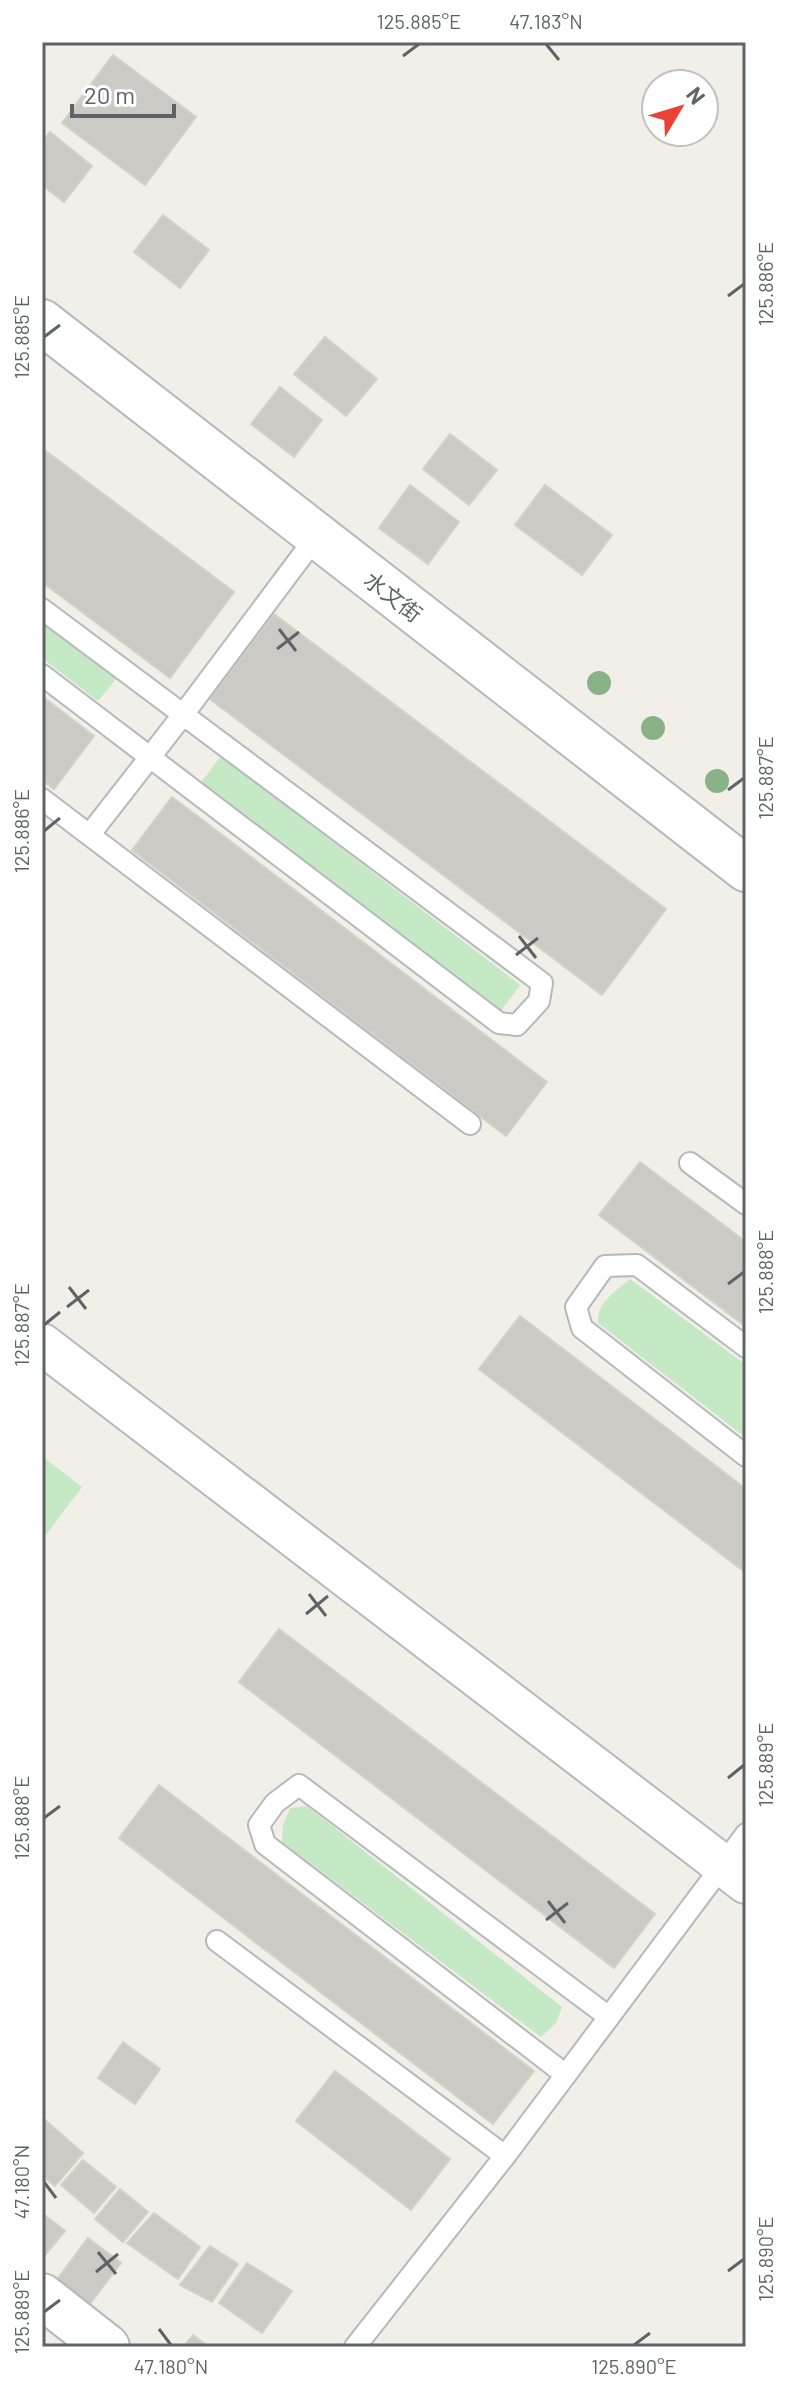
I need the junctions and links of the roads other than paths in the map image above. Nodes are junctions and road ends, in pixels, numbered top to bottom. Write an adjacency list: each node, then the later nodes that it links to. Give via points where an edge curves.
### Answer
1 (42, 322): 2 (street, 水文街)
2 (316, 537): 5 (lane); 9 (street, 水文街)
3 (42, 609): 5 (lane)
4 (42, 675): 6 (lane)
5 (182, 716): 6 (lane); 6 (lane, via 542,983 539,1001 517,1025 499,1023)
6 (150, 757): 8 (lane)
7 (42, 799): 8 (lane)
8 (90, 834): 10 (lane)
9 (746, 869)
10 (470, 1124)
11 (690, 1163): 12 (lane)
12 (746, 1204)
13 (42, 1344): 16 (street)
14 (746, 1347): 15 (lane, via 637,1265 605,1266 576,1307 582,1328)
15 (746, 1456)
16 (738, 1861): 18 (lane)
17 (217, 1941): 20 (lane)
18 (609, 2017): 19 (lane); 19 (lane, via 299,1785 275,1803 259,1825 265,1844)
19 (566, 2075): 20 (lane)
20 (505, 2156): 23 (lane)
21 (42, 2296): 22 (street)
22 (107, 2347)
23 (355, 2347)

